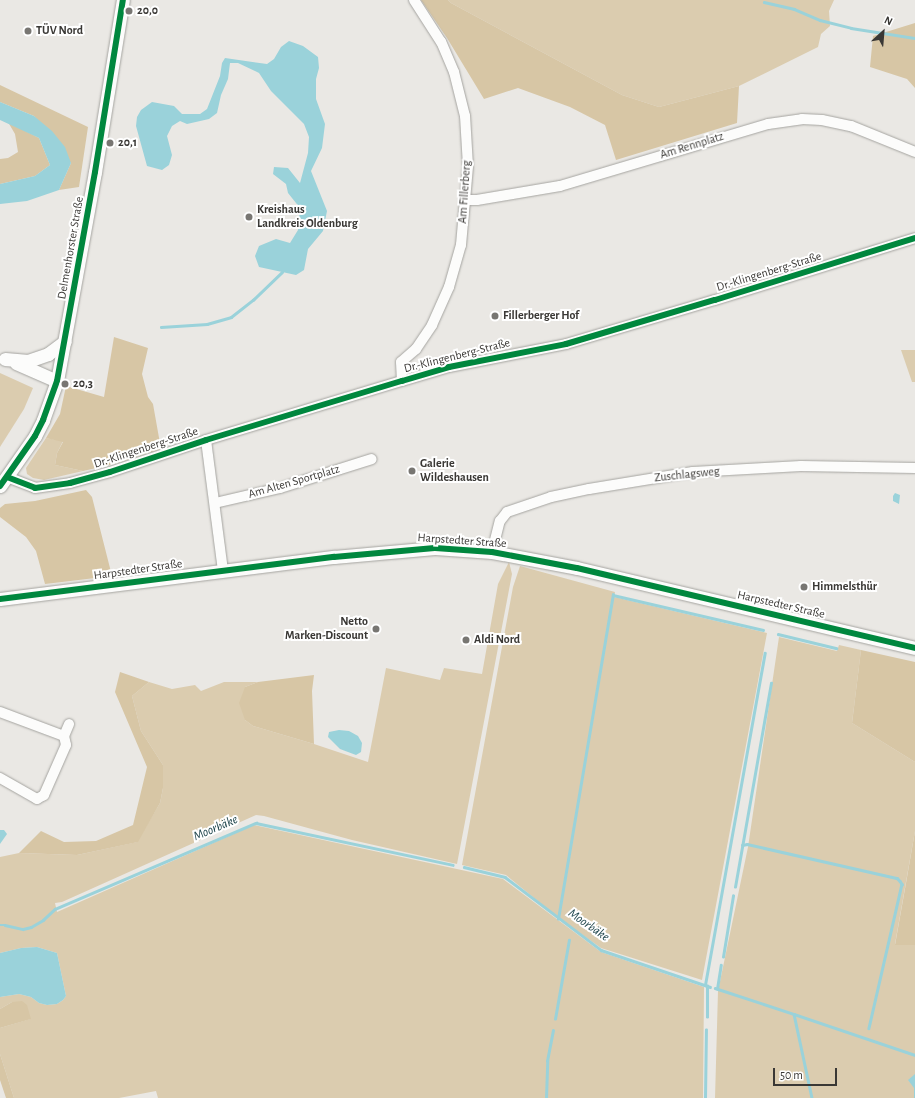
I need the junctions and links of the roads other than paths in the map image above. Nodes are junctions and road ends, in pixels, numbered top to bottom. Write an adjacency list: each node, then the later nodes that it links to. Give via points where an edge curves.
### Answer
1 (122, 0): 6 (main road, Delmenhorster Straße, via 111,80)
2 (414, 0): 4 (street, Am Fillerberg, via 441,42 454,72 465,116 468,155)
3 (915, 152): 4 (street, Am Rennplatz, via 851,126 802,119 768,124 560,186)
4 (466, 200): 9 (street, Am Fillerberg, via 461,245 449,287 432,325 416,349 401,362)
5 (915, 238): 9 (street, Dr.-Klingenberg-Straße, via 566,344 449,367)
6 (65, 341): 7 (main road, via 48,354 28,361); 8 (main road, Delmenhorster Straße)
7 (2, 358): 8 (main road)
8 (57, 381): 13 (main road, Delmenhorster Straße, via 43,420)
9 (402, 381): 10 (street, Dr.-Klingenberg-Straße)
10 (206, 440): 13 (street, Dr.-Klingenberg-Straße, via 70,483 34,488); 14 (street)
11 (372, 459): 14 (street, Am Alten Sportplatz, via 280,488)
12 (915, 468): 15 (street, Zuschlagsweg, via 802,466 693,472 589,488 551,497 507,512 500,521)
13 (3, 482)
14 (215, 503): 16 (street)
15 (492, 552): 16 (main road, Harpstedter Straße, via 414,548); 18 (main road, Harpstedter Straße, via 577,568)
16 (223, 571): 17 (main road, Harpstedter Straße)
17 (0, 599)
18 (915, 648)
19 (0, 712): 21 (street)
20 (69, 724): 21 (street)
21 (64, 736): 22 (street, via 64,752 44,795 37,800)
22 (0, 778)

